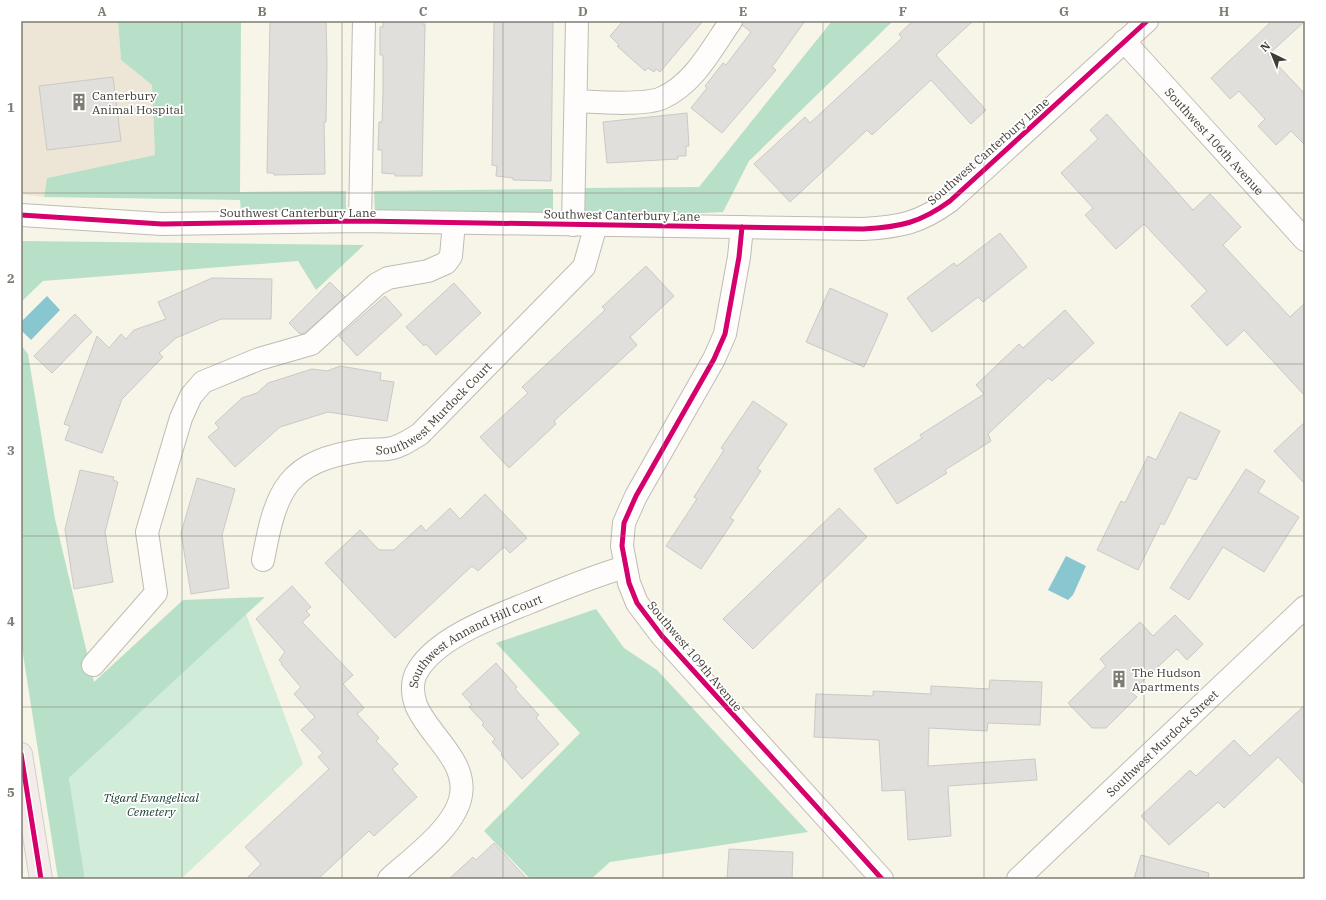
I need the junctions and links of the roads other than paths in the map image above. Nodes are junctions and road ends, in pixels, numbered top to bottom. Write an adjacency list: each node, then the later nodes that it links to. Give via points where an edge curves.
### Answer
1 (364, 21): 8 (street)
2 (577, 21): 6 (street)
3 (732, 21): 6 (street, via 694,73 679,87 661,98 631,103)
4 (1147, 21): 5 (street, Southwest Canterbury Lane)
5 (1124, 41): 12 (street, Southwest Canterbury Lane, via 950,201 919,220 891,228); 13 (street, Southwest 106th Avenue)
6 (576, 102): 10 (street)
7 (21, 215): 8 (street, Southwest Canterbury Lane, via 162,224)
8 (360, 221): 9 (street, Southwest Canterbury Lane)
9 (454, 223): 10 (street, Southwest Canterbury Lane); 17 (street, via 451,256 446,263 428,271 388,278 377,284 311,344 259,359 203,382 190,396 180,418 147,532 156,593)
10 (573, 224): 11 (street, Southwest Canterbury Lane)
11 (596, 225): 12 (street, Southwest Canterbury Lane); 14 (street, Southwest Murdock Court, via 584,267 420,434 404,444 389,449 363,450 322,460 306,466 295,477 278,499 269,525)
12 (742, 227): 15 (street, Southwest 109th Avenue, via 725,334 714,359 636,496 624,523 622,546)
13 (1305, 240)
14 (263, 560)
15 (625, 567): 20 (street, Southwest Annand Hill Court, via 594,576 482,622 449,641 418,669 413,679 416,706 456,768 461,794 458,808 445,827); 21 (street, Southwest 109th Avenue, via 637,603 662,636)
16 (1305, 607): 22 (street, Southwest Murdock Street)
17 (93, 664)
18 (21, 754): 19 (highway)
19 (41, 879)
20 (389, 879)
21 (882, 879)
22 (1018, 879)

